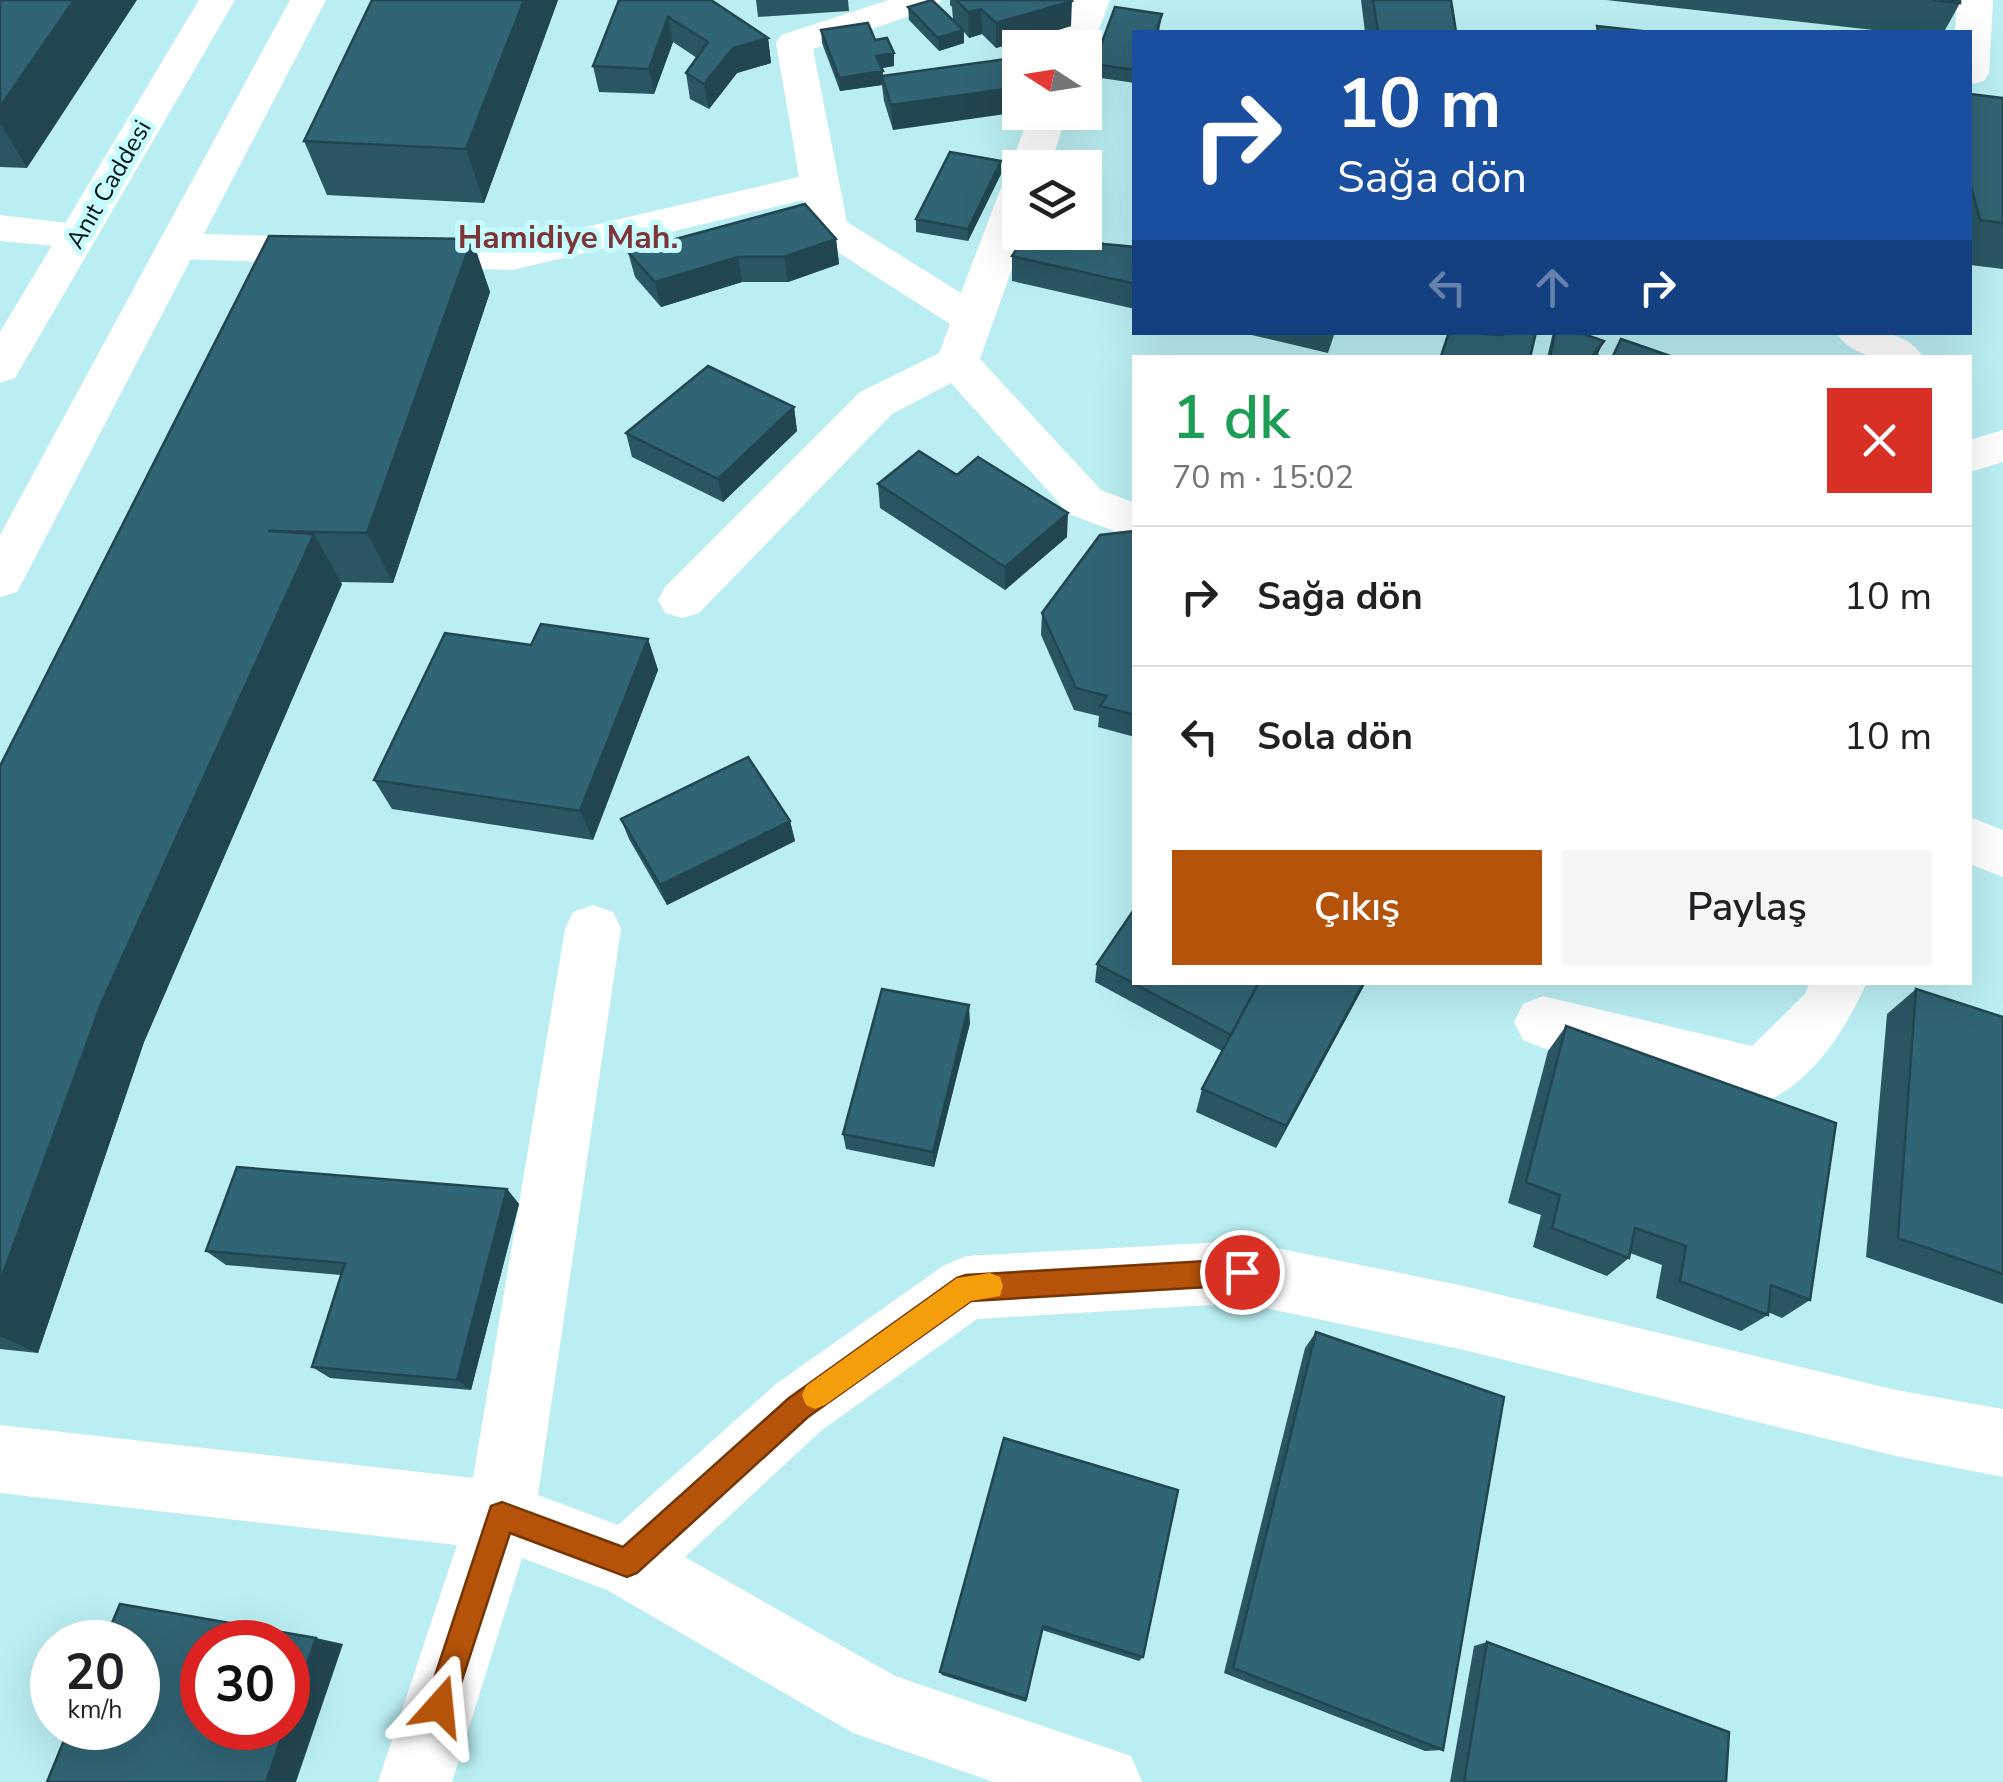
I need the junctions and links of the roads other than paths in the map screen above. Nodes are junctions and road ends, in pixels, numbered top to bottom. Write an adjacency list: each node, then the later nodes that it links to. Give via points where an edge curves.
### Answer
1 (216, 0): 12 (street, Anıt Caddesi)
2 (308, 0): 14 (street)
3 (924, 0): 10 (street, via 794,43)
4 (1092, 0): 6 (street)
5 (1975, 0): 7 (street)
6 (1081, 30)
7 (1972, 55)
8 (1972, 73): 9 (street)
9 (2003, 77)
10 (820, 184): 14 (street, via 513,257); 15 (street, via 828,228)
11 (0, 228): 12 (street)
12 (78, 236): 19 (street, Anıt Caddesi)
13 (1002, 238): 15 (street)
14 (177, 246): 21 (street)
15 (972, 319): 18 (street)
16 (1862, 335): 17 (street)
17 (1898, 355)
18 (957, 362): 20 (street, via 1085,502); 22 (street, via 876,403)
19 (0, 368)
20 (1132, 521)
21 (0, 579)
22 (682, 600)
23 (1972, 841): 24 (street)
24 (2003, 854)
25 (593, 929): 30 (street)
26 (1837, 985): 27 (street, via 1825,1012 1762,1076)
27 (1543, 1022)
28 (2003, 1443): 31 (street, via 1242,1272 966,1288 799,1407)
29 (0, 1459): 30 (street)
30 (502, 1516): 31 (street); 32 (street)
31 (627, 1563): 33 (street, via 879,1708)
32 (415, 1782)
33 (1106, 1782)

